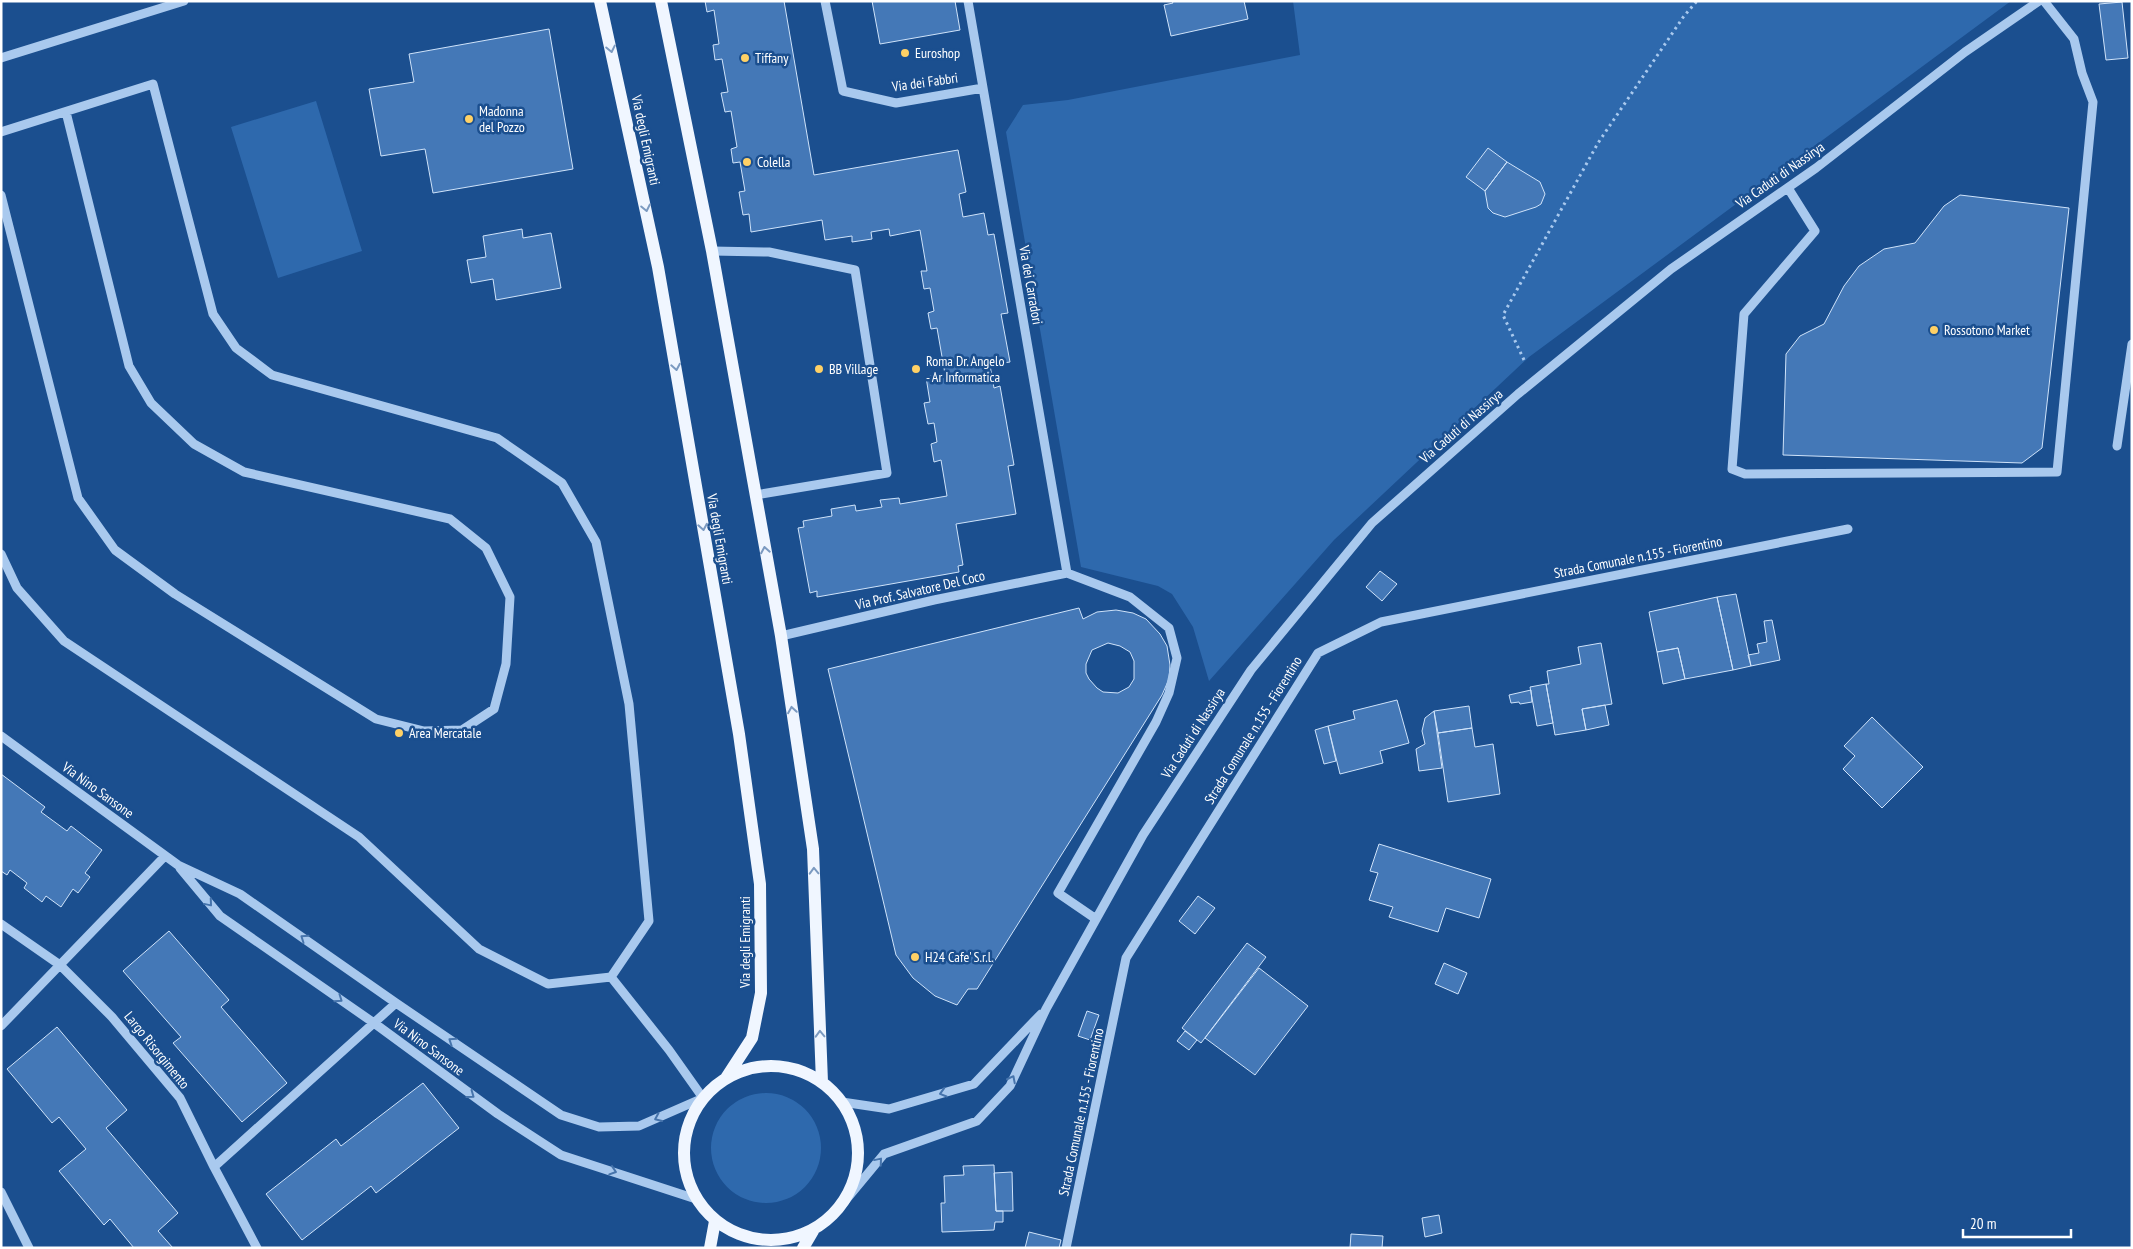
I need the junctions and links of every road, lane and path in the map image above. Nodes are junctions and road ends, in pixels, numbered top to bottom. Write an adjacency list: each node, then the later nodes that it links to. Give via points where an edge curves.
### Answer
1 (184, 1): 9 (street)
2 (600, 1): 35 (main road, Via degli Emigranti, one-way to 35, via 658,267 739,734 760,884 761,993 752,1038)
3 (661, 1): 15 (main road)
4 (825, 1): 10 (street, Via dei Fabbri, via 843,91 896,103)
5 (968, 1): 10 (street, Via dei Carradori)
6 (1697, 1): 17 (path, via 1598,143 1503,315)
7 (2039, 1): 13 (street, Via Caduti di Nassirya, via 1965,52)
8 (2044, 1): 13 (street, via 2074,39 2093,102 2057,472 1745,474 1732,469 1744,314 1816,231)
9 (1, 58)
10 (983, 88): 22 (street, Via dei Carradori)
11 (66, 112): 12 (street); 14 (street, via 129,366 151,403 194,444 244,472 450,519 486,548 510,597 506,664 494,709 462,730 424,732 376,719 175,594 115,550 78,498); 30 (street, via 153,84 213,314 236,348 272,375 497,438 562,483 596,542 630,704 649,921)
12 (1, 132)
13 (1788, 188): 17 (street, Via Caduti di Nassirya, via 1670,269)
14 (1, 194)
15 (712, 251): 19 (main road); 19 (street, via 769,252 855,270 887,473)
16 (2132, 344): 18 (street)
17 (1534, 380): 27 (street, Via Caduti di Nassirya, via 1372,523 1251,670 1144,835)
18 (2117, 446)
19 (755, 495): 23 (main road, one-way to 19)
20 (1848, 530): 49 (street, Strada Comunale n.155 - Fiorentino, via 1381,622 1318,653 1126,958)
21 (1, 554): 30 (street, via 17,588 64,641 359,837 479,949 548,984)
22 (1067, 573): 23 (street, Via Prof. Salvatore Del Coco); 27 (street, via 1130,597 1169,628 1177,658 1169,693 1156,722 1058,893)
23 (781, 636): 36 (main road, one-way to 23, via 813,849)
24 (1, 736): 25 (street, Via Nino Sansone)
25 (164, 856): 26 (street, Via Nino Sansone); 29 (street)
26 (178, 866): 31 (street, Via Nino Sansone, one-way to 26, via 240,894); 33 (street, Via Nino Sansone, one-way to 33, via 220,916)
27 (1096, 919): 32 (street, Via Caduti di Nassirya)
28 (1, 924): 29 (street, Largo Risorgimento)
29 (60, 965): 34 (street); 39 (street, Largo Risorgimento, via 112,1017 180,1098)
30 (611, 977): 37 (street)
31 (396, 1003): 33 (street); 37 (street, Via Nino Sansone, one-way to 31, via 640,1126 600,1127 561,1115)
32 (1046, 1009): 38 (street, Via Caduti di Nassirya, one-way to 38, via 974,1084 888,1109); 42 (street, Via Caduti di Nassirya, one-way to 32, via 884,1154 977,1121 1010,1086)
33 (374, 1023): 39 (street); 41 (street, Via Nino Sansone, one-way to 41, via 498,1114 562,1154)
34 (1, 1026)
35 (726, 1078): 36 (main road, Via degli Emigranti, via 749,1068 774,1066 800,1071); 37 (main road, Via degli Emigranti)
36 (822, 1082): 38 (main road, Via degli Emigranti)
37 (703, 1098): 41 (main road, Via degli Emigranti, via 689,1121 683,1148 686,1174)
38 (842, 1102): 42 (main road, Via degli Emigranti, via 855,1128 859,1158 852,1187)
39 (214, 1167): 46 (street, Largo Risorgimento)
40 (1, 1192): 45 (street)
41 (696, 1198): 43 (main road, Via degli Emigranti)
42 (836, 1212): 44 (main road, Via degli Emigranti)
43 (716, 1221): 44 (main road, Via degli Emigranti, via 738,1234 763,1240 788,1239); 47 (main road)
44 (812, 1230): 48 (main road, Via degli Emigranti)
45 (29, 1248)
46 (257, 1248)
47 (710, 1248)
48 (803, 1248)
49 (1066, 1248)

